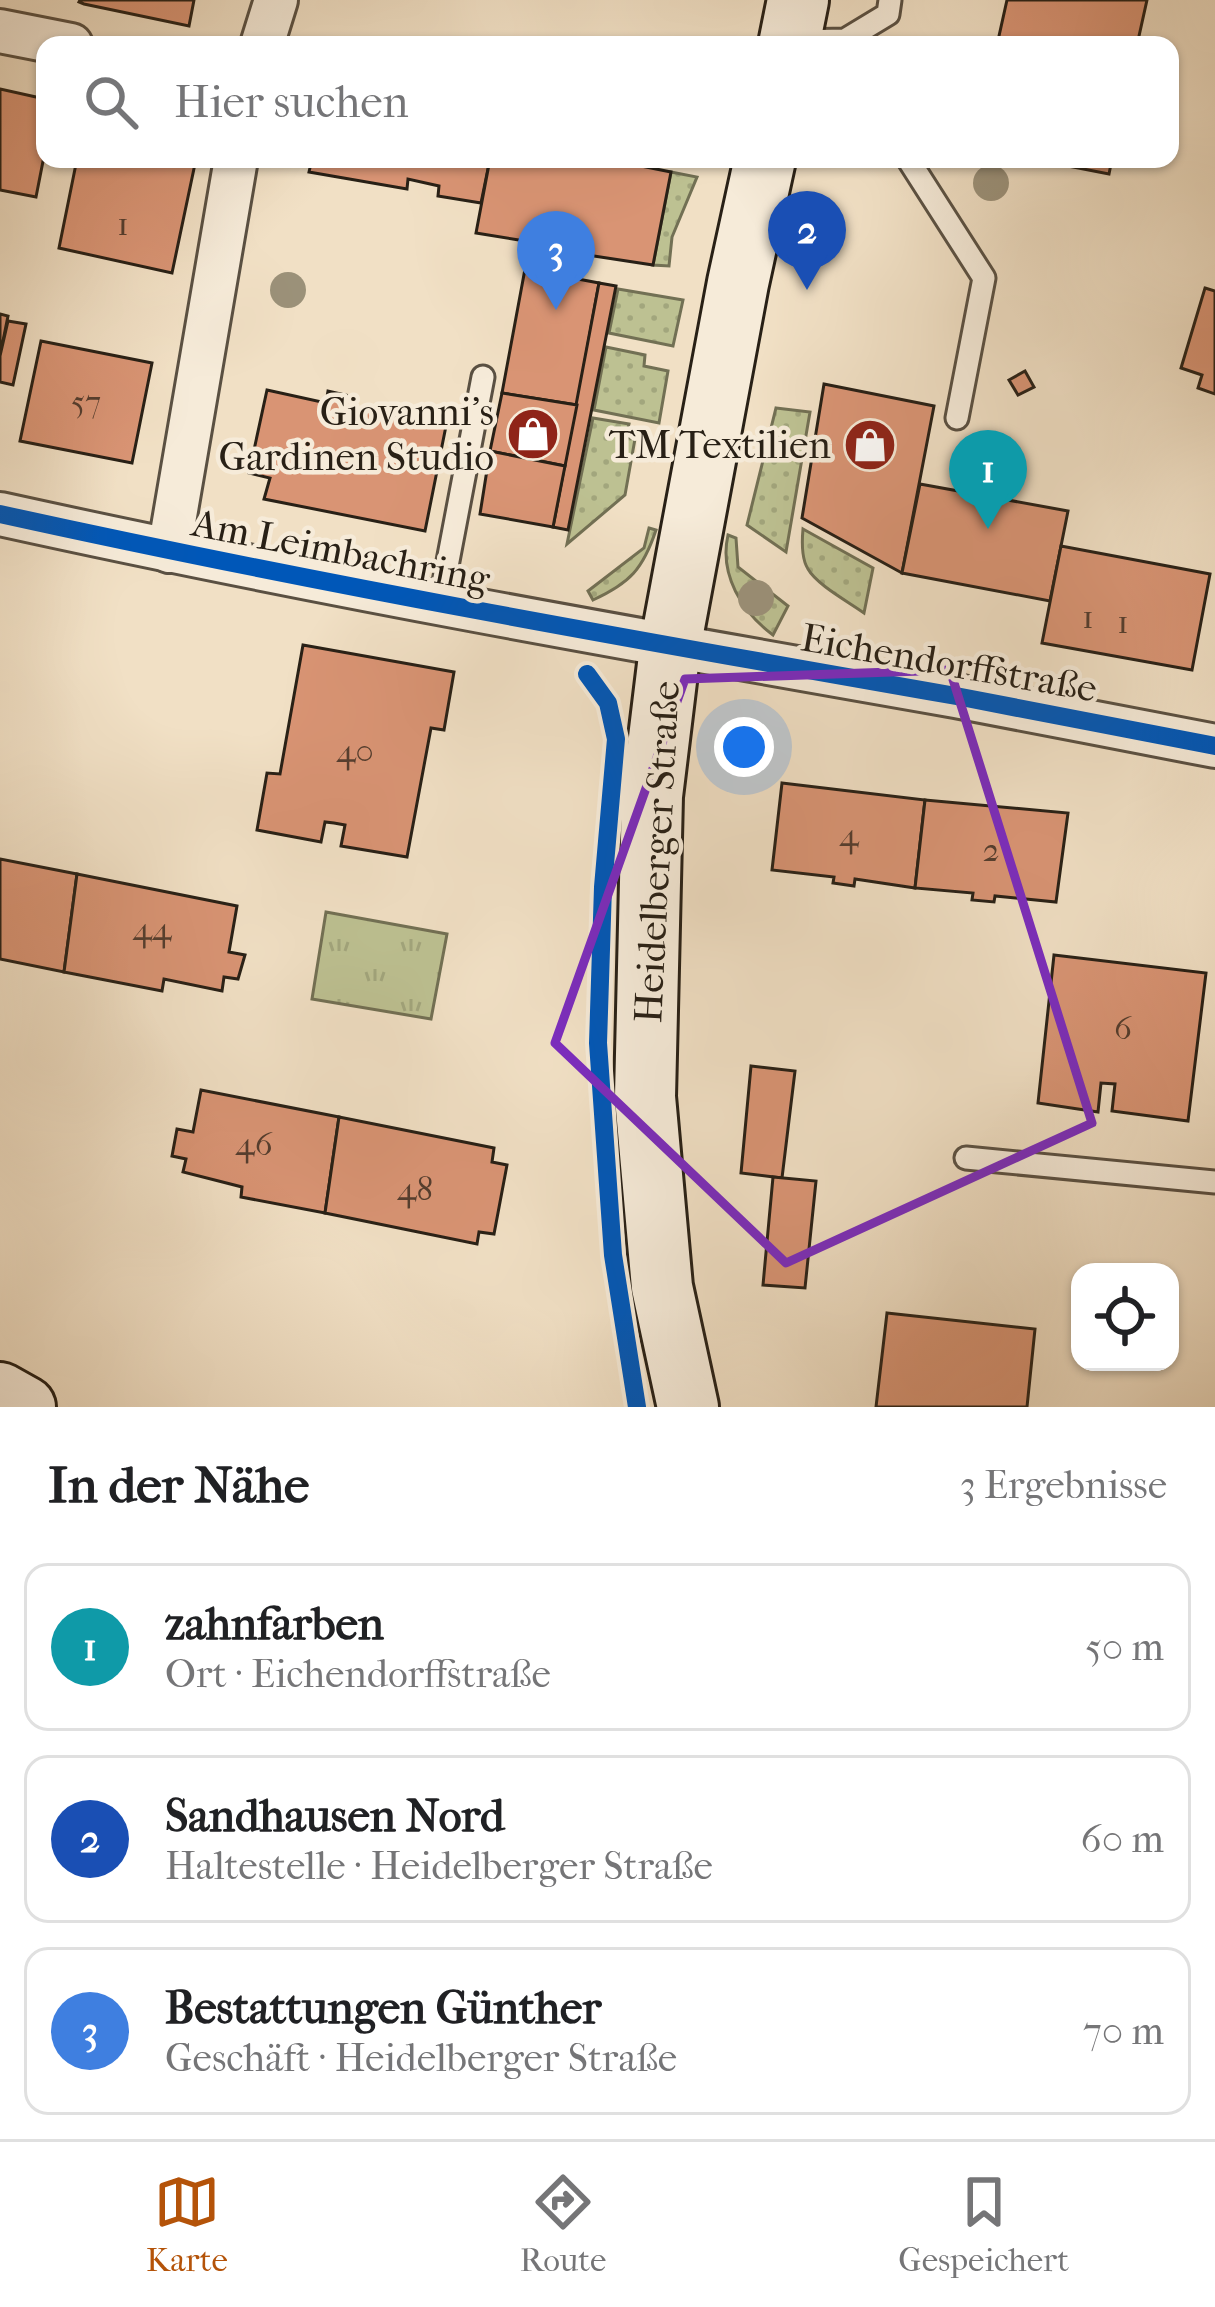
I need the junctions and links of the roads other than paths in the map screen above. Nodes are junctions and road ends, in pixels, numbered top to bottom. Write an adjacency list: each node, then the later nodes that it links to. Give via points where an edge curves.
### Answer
1 (276, 0): 5 (street)
2 (890, 0): 4 (lane, via 888,14)
3 (0, 31): 6 (street)
4 (814, 34)
5 (265, 36)
6 (36, 38)
7 (234, 168): 13 (street)
8 (763, 168): 15 (street, Heidelberger Straße)
9 (914, 168): 11 (lane, via 984,278)
10 (483, 377): 14 (lane)
11 (957, 418)
12 (0, 514): 13 (street, Am Leimbachring)
13 (169, 551): 14 (street, Am Leimbachring)
14 (440, 603): 15 (street, Am Leimbachring)
15 (670, 648): 16 (street, Eichendorffstraße); 21 (street, Heidelberger Straße, via 652,796 645,1096 662,1287)
16 (1215, 746)
17 (966, 1158): 18 (lane)
18 (1215, 1182)
19 (0, 1394): 20 (street)
20 (25, 1407)
21 (688, 1407)

